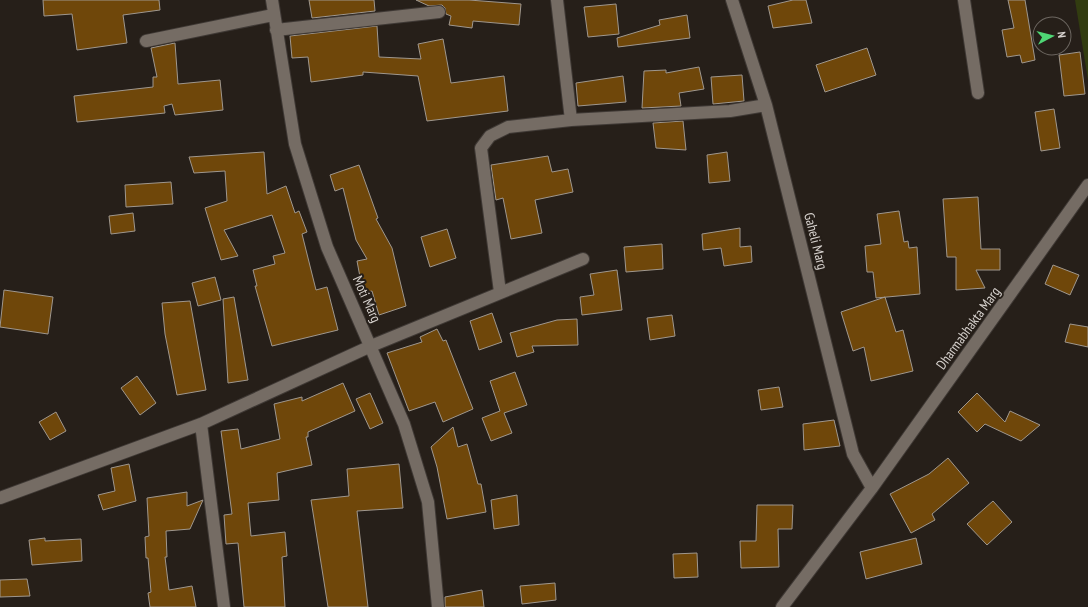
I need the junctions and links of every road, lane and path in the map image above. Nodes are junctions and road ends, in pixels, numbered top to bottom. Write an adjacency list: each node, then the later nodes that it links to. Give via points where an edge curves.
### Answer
1 (272, 0): 6 (street, Moti Marg)
2 (557, 0): 11 (street)
3 (732, 0): 10 (street, Gaheli Marg)
4 (964, 0): 9 (street)
5 (439, 12): 7 (street)
6 (273, 15): 7 (street, Moti Marg); 8 (street)
7 (276, 30): 15 (street, Moti Marg, via 296,144 327,247)
8 (146, 41)
9 (978, 93)
10 (766, 105): 11 (street, via 730,111); 17 (street, Gaheli Marg, via 853,454)
11 (571, 120): 14 (street, via 508,127 490,136 481,148)
12 (1088, 185): 17 (street, Dharmabhakta Marg)
13 (583, 259): 14 (street)
14 (500, 292): 15 (street)
15 (371, 346): 16 (street); 20 (street, Moti Marg, via 404,424 428,502)
16 (201, 424): 18 (street); 19 (street)
17 (872, 488): 21 (street, Dharmabhakta Marg)
18 (0, 498)
19 (224, 607)
20 (438, 607)
21 (782, 607)

